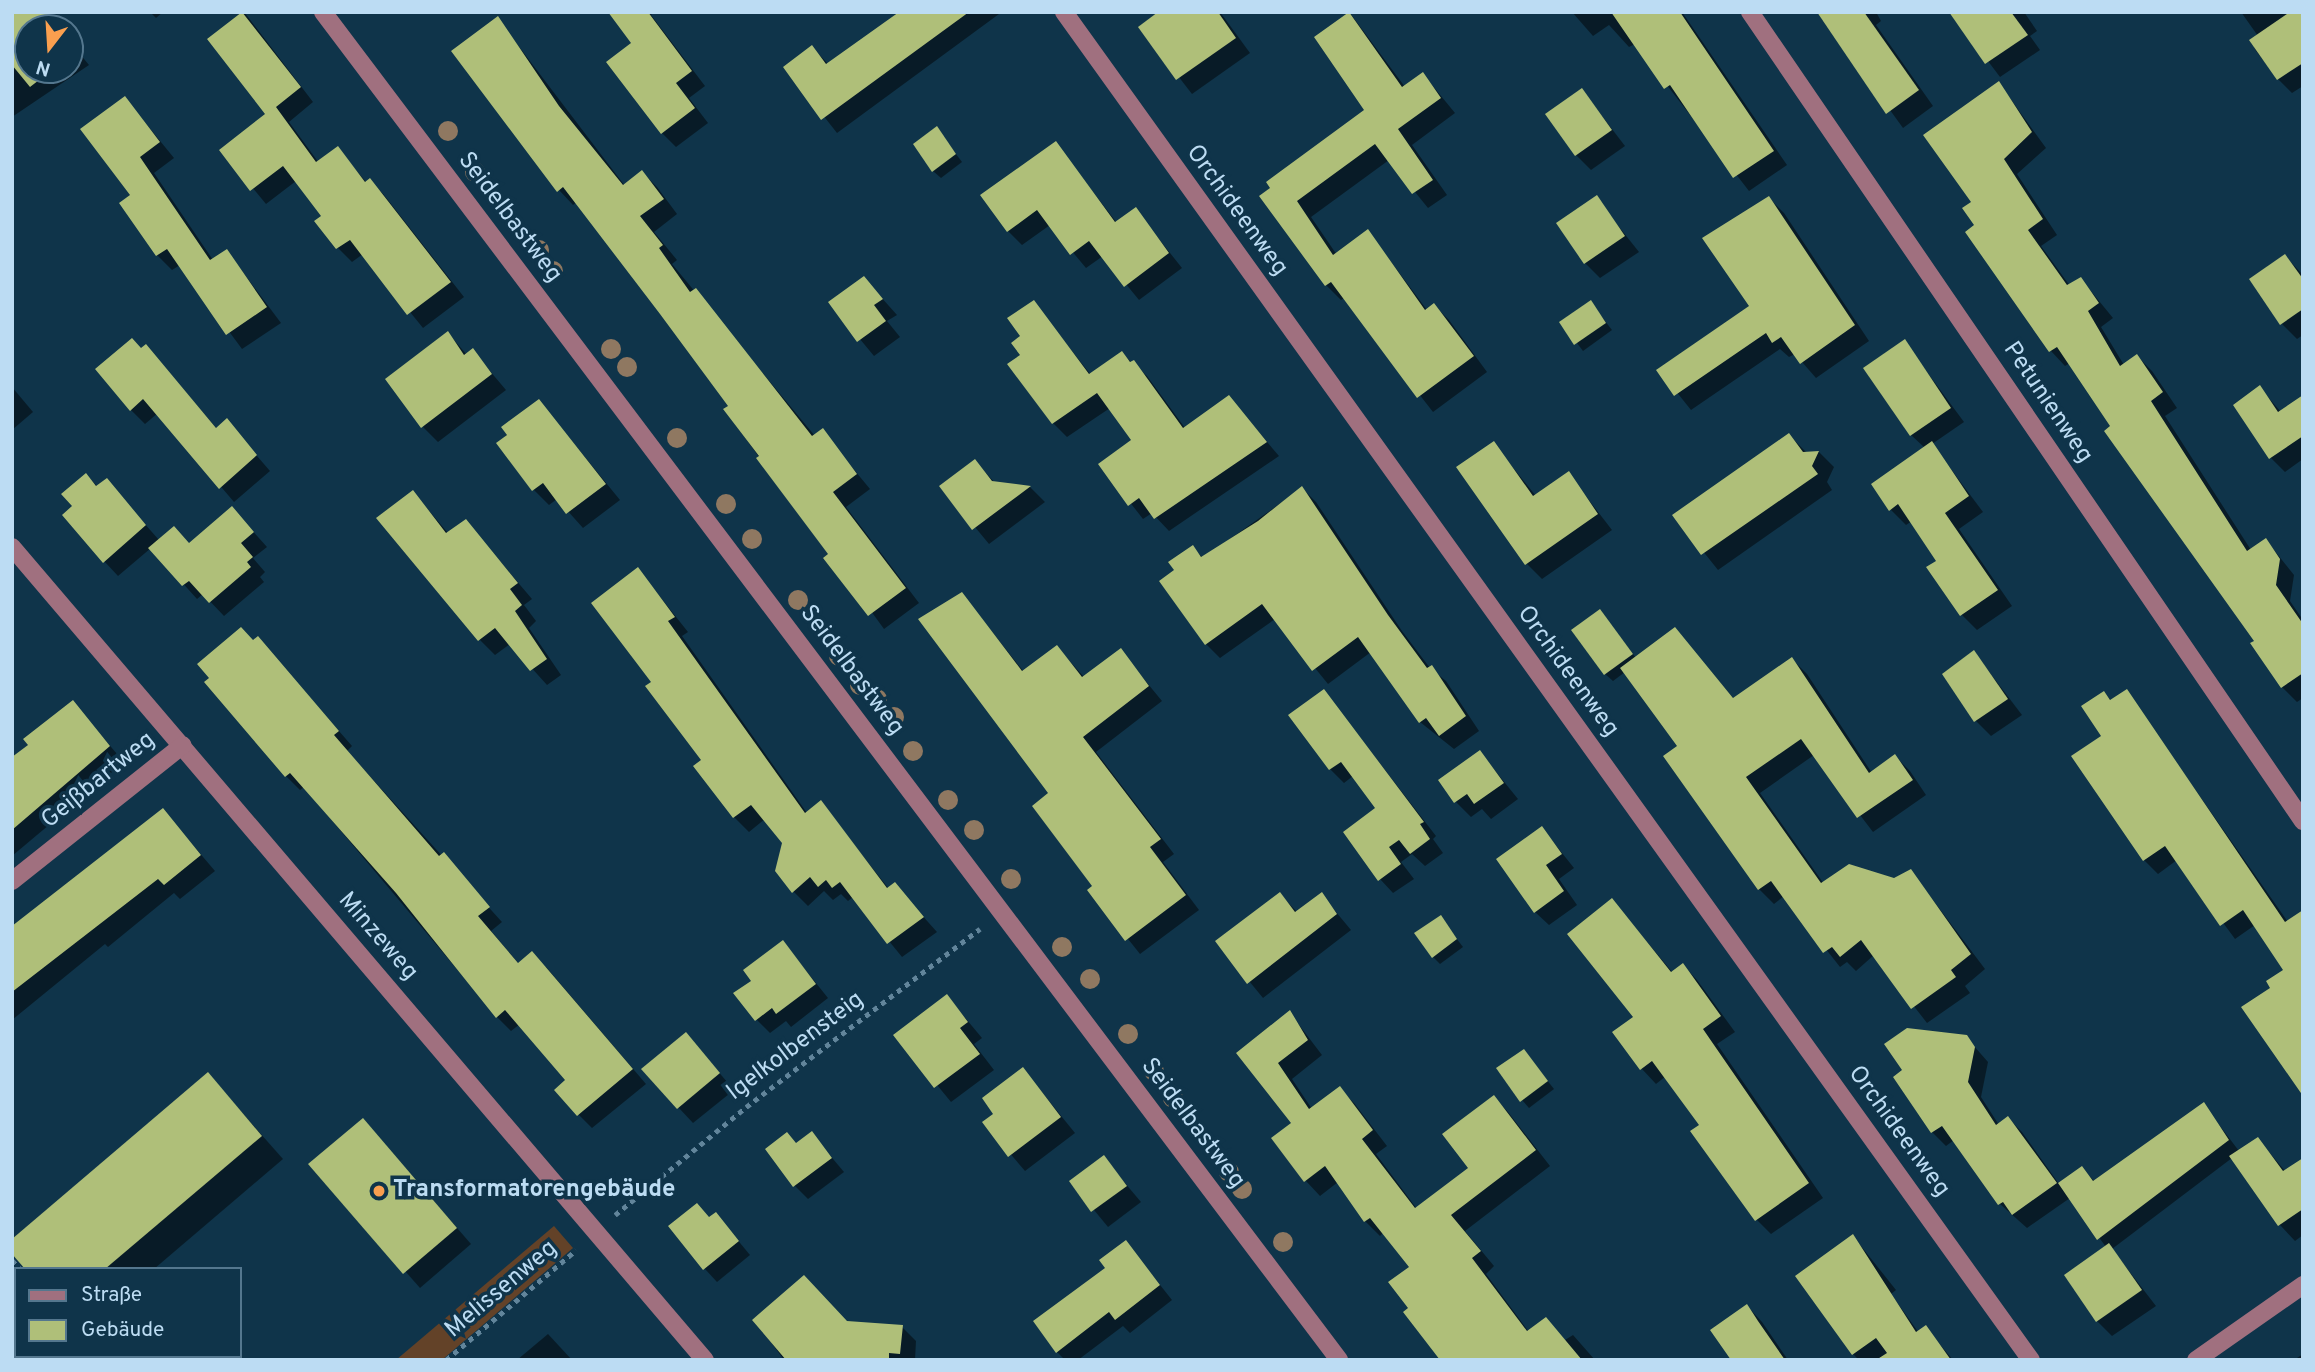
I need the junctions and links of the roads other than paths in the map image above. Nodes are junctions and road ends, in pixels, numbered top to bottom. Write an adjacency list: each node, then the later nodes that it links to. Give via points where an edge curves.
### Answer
1 (323, 12): 10 (street, Seidelbastweg)
2 (1063, 12): 11 (street, Orchideenweg)
3 (1750, 12): 6 (street, Petunienweg)
4 (12, 547): 5 (street, Minzeweg)
5 (183, 745): 7 (street, Geißbartweg); 9 (street, Minzeweg)
6 (2303, 821)
7 (12, 881)
8 (2303, 1285): 12 (street)
9 (705, 1360)
10 (1339, 1360)
11 (2031, 1360)
12 (2196, 1360)

